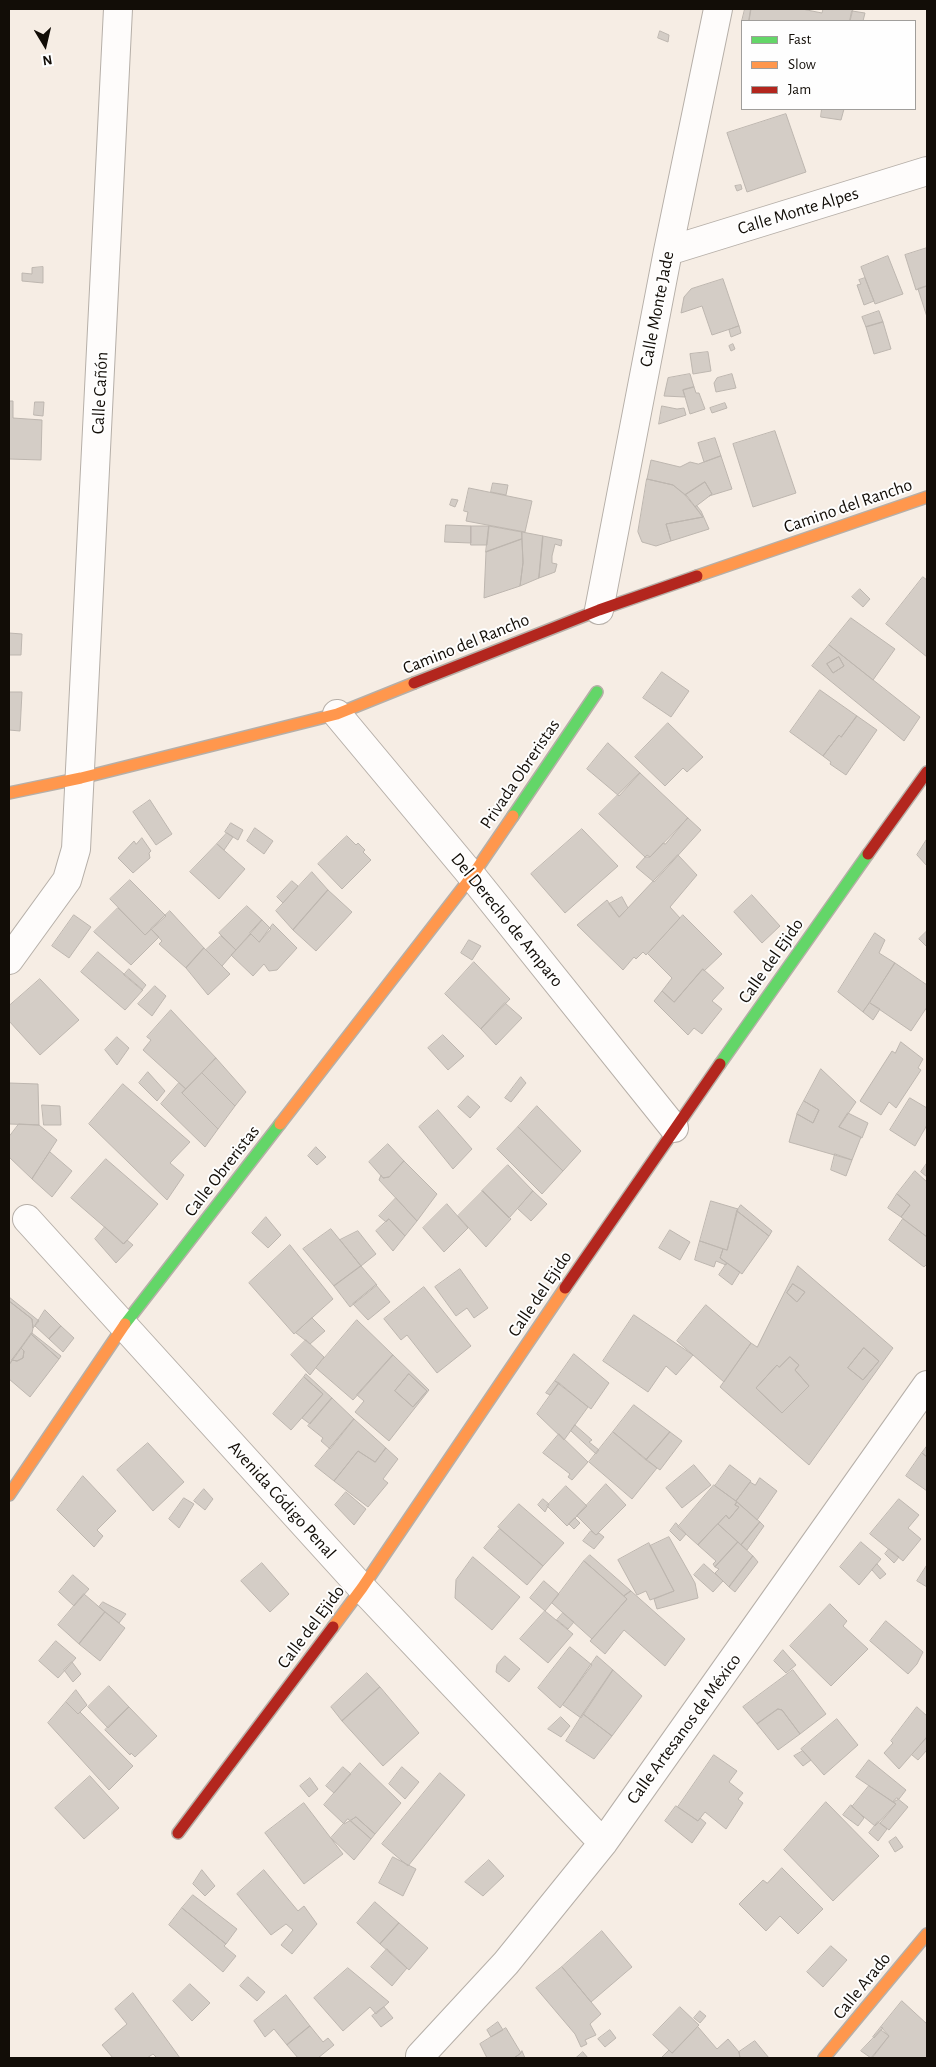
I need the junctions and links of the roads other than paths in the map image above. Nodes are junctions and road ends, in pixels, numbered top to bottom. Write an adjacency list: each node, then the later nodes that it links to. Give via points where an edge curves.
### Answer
1 (118, 9): 10 (street, Calle Cañón)
2 (718, 9): 4 (street, Calle Monte Jade)
3 (927, 171): 4 (street, Calle Monte Alpes)
4 (668, 251): 6 (street, Calle Monte Jade)
5 (927, 497): 6 (street, Camino del Rancho)
6 (600, 610): 8 (street, Camino del Rancho)
7 (597, 692): 12 (street, Privada Obreristas)
8 (337, 714): 10 (street, Camino del Rancho); 12 (street, Del Derecho de Amparo)
9 (927, 772): 14 (street, Calle del Ejido)
10 (81, 778): 11 (street, Camino del Rancho); 13 (street, Calle Cañón, via 76,850 66,880)
11 (9, 793)
12 (472, 876): 14 (street, Del Derecho de Amparo); 16 (street, Calle Obreristas)
13 (9, 960)
14 (674, 1128): 19 (street, Calle del Ejido)
15 (26, 1219): 16 (street, Avenida Código Penal)
16 (124, 1325): 18 (street, Calle Obreristas); 19 (street, Avenida Código Penal)
17 (927, 1385): 21 (street, Calle Artesanos de México)
18 (9, 1495)
19 (362, 1588): 20 (street, Calle del Ejido); 21 (street, Avenida Código Penal)
20 (178, 1833)
21 (603, 1843): 23 (street, Calle Artesanos de México, via 506,1963)
22 (927, 1934): 24 (street, Calle Arado)
23 (420, 2056)
24 (824, 2058)

